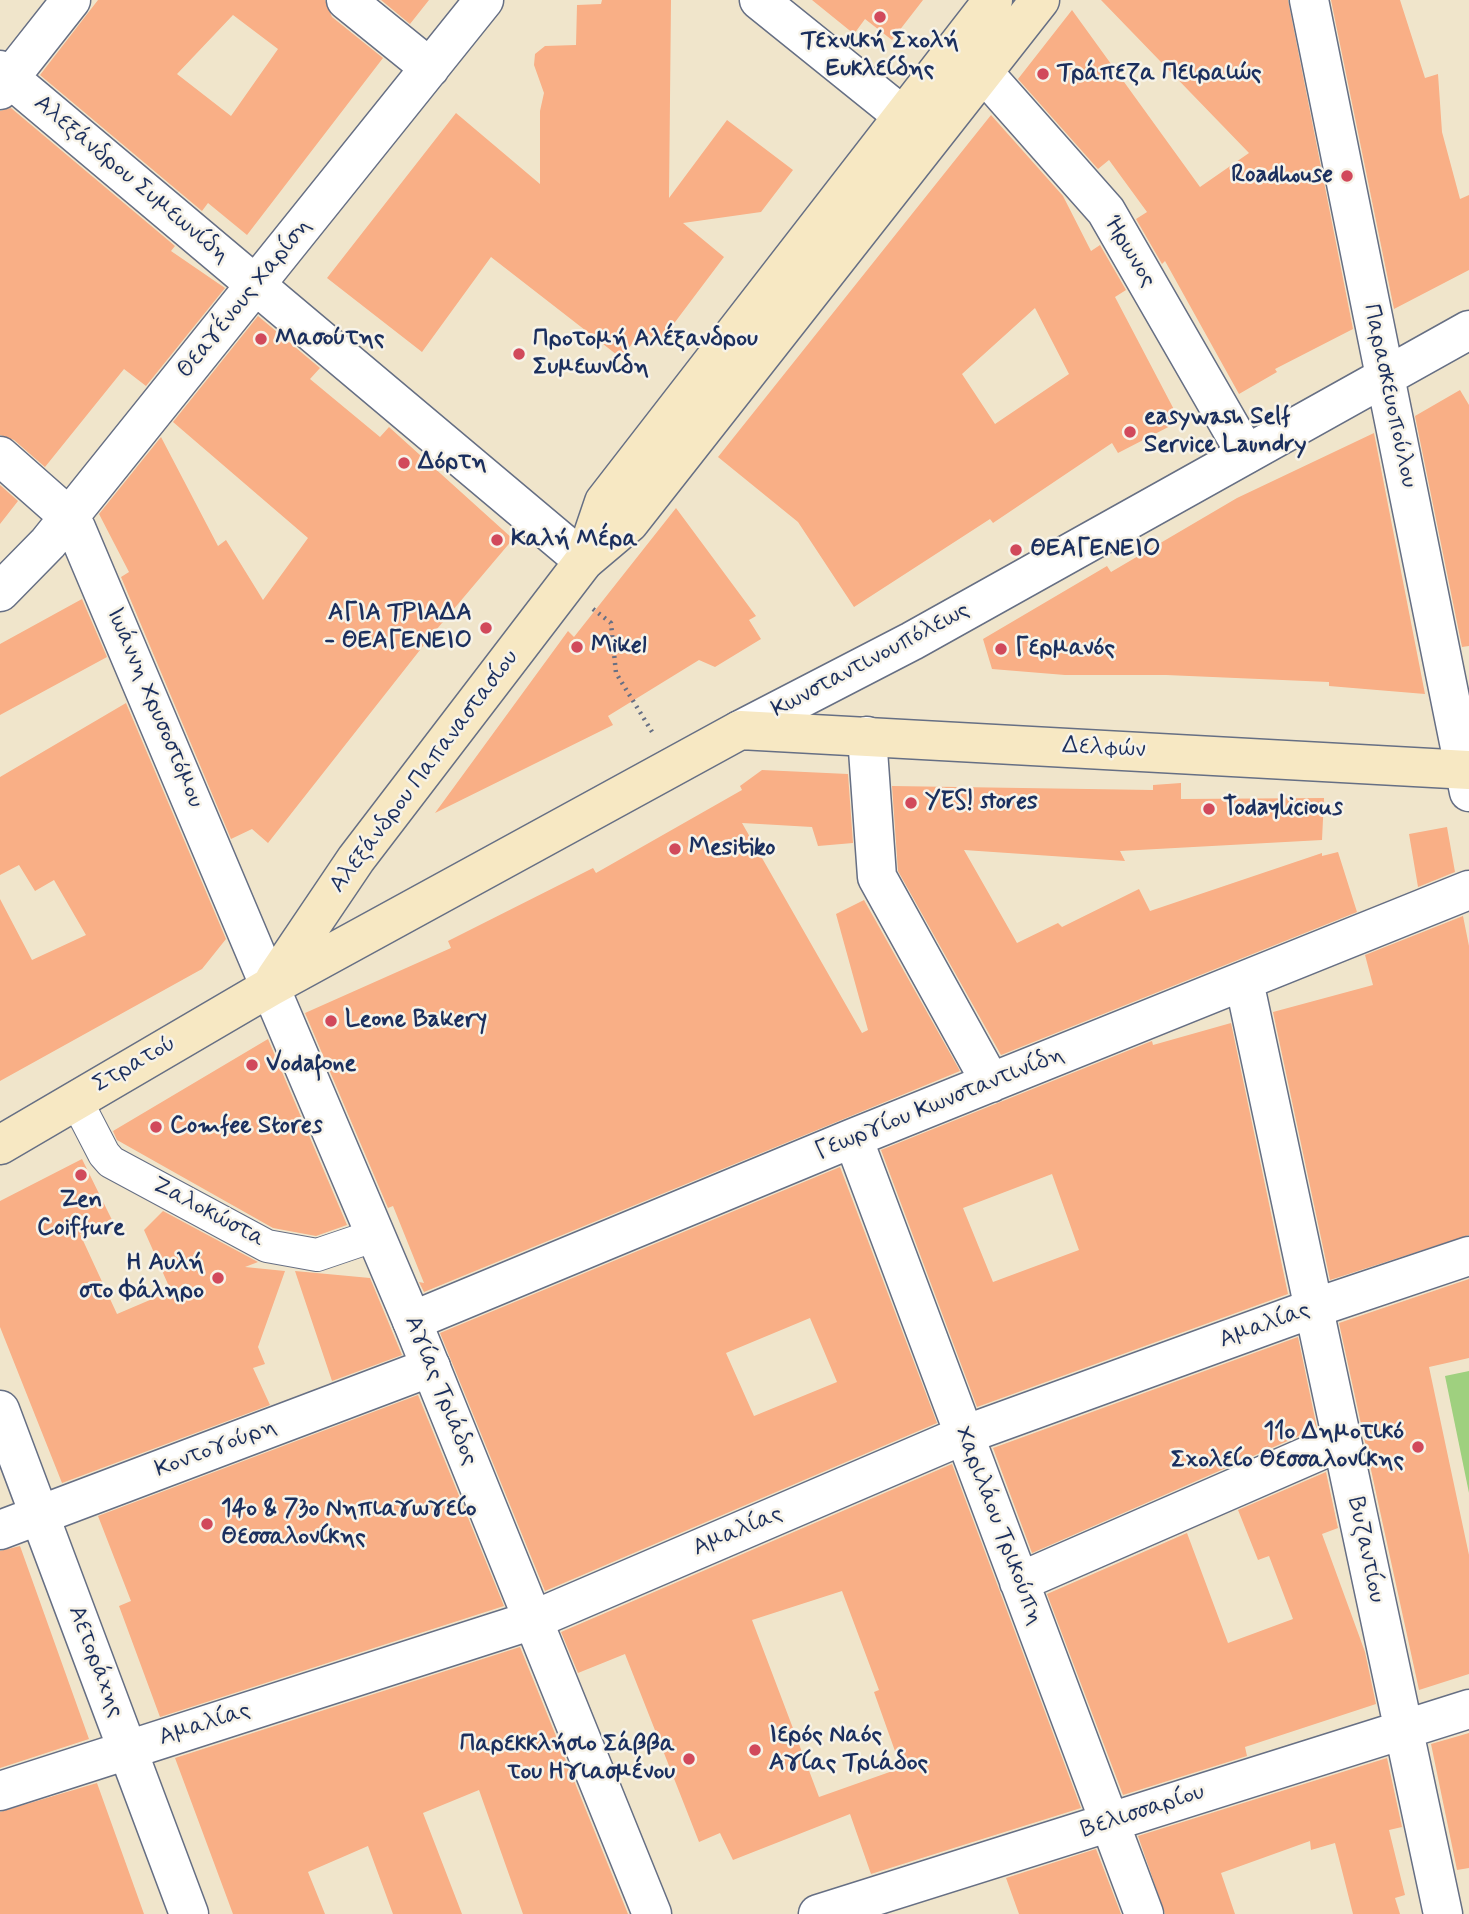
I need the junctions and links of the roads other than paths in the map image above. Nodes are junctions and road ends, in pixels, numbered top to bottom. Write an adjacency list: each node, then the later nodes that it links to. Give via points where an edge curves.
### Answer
1 (71, 0): 10 (street)
2 (346, 0): 8 (street)
3 (484, 0): 8 (street, Θεαγένους Χαρίση)
4 (759, 0): 11 (street)
5 (993, 0): 11 (main road, Αλεξάνδρου Παπαναστασίου)
6 (1040, 0): 9 (main road, Αλεξάνδρου Παπαναστασίου)
7 (1309, 0): 14 (street, Παρασκευοπούλου)
8 (430, 68): 12 (street, Θεαγένους Χαρίση)
9 (982, 72): 15 (street, Ήρωνος, via 1106,211); 18 (main road, Αλεξάνδρου Παπαναστασίου, via 629,523)
10 (3, 79): 12 (street, Αλεξάνδρου Συμεωνίδη)
11 (903, 116): 18 (main road, Αλεξάνδρου Παπαναστασίου, via 604,502)
12 (257, 286): 17 (street, Θεαγένους Χαρίση); 18 (street, Αλεξάνδρου Συμεωνίδη)
13 (1469, 330): 14 (street, Κωνσταντινουπόλεως)
14 (1384, 376): 15 (street, Κωνσταντινουπόλεως); 22 (street, Παρασκευοπούλου)
15 (1246, 454): 20 (street, Κωνσταντινουπόλεως, via 912,641)
16 (0, 456): 17 (street, Ιωάννη Χρυσοστόμου)
17 (68, 516): 19 (street, Θεαγένους Χαρίση); 25 (street, Ιωάννη Χρυσοστόμου, via 91,559)
18 (575, 573): 25 (main road, Αλεξάνδρου Παπαναστασίου, via 356,859)
19 (0, 592)
20 (740, 730): 21 (main road, Δελφών); 25 (main road, Κωνσταντινουπόλεως)
21 (867, 736): 22 (main road, Δελφών); 26 (street, via 877,877)
22 (1468, 778)
23 (1469, 890): 24 (street, Γεωργίου Κωνσταντινίδη)
24 (1244, 981): 26 (street, Γεωργίου Κωνσταντινίδη); 32 (street, Βυζαντίου)
25 (270, 986): 27 (main road, Στρατού); 30 (street, Αγίας Τριάδος)
26 (991, 1083): 28 (street, Γεωργίου Κωνσταντινίδη)
27 (76, 1100): 29 (main road, Στρατού); 30 (street, Ζαλοκώστα, via 111,1161 267,1246 317,1255)
28 (852, 1138): 33 (street, Γεωργίου Κωνσταντινίδη); 36 (street, Χαριλάου Τρικούπη)
29 (0, 1144)
30 (376, 1235): 33 (street, Αγίας Τριάδος)
31 (1469, 1256): 32 (street, Αμαλίας)
32 (1314, 1308): 36 (street, Αμαλίας); 37 (street, Βυζαντίου)
33 (412, 1321): 34 (street, Αγίας Τριάδος)
34 (431, 1367): 38 (street, Κοντογούρη); 41 (street, Αγίας Τριάδος)
35 (0, 1410): 38 (street, Αετοράχης)
36 (964, 1435): 40 (street, Χαριλάου Τρικούπη); 41 (street, Αμαλίας)
37 (1342, 1441): 40 (street); 43 (street, Βυζαντίου)
38 (40, 1515): 39 (street, Κοντογούρη); 44 (street, Αετοράχης)
39 (0, 1530)
40 (1019, 1582): 46 (street, Χαριλάου Τρικούπη)
41 (533, 1620): 44 (street, Αμαλίας); 48 (street, Αγίας Τριάδος)
42 (1469, 1709): 43 (street, Βελισσαρίου)
43 (1404, 1729): 46 (street, Βελισσαρίου); 51 (street, Βυζαντίου)
44 (128, 1749): 45 (street, Αμαλίας); 47 (street, Αετοράχης)
45 (0, 1791)
46 (1109, 1823): 49 (street, Βελισσαρίου); 50 (street, Χαριλάου Τρικούπη)
47 (189, 1914)
48 (652, 1914)
49 (818, 1914)
50 (1144, 1914)
51 (1443, 1914)

